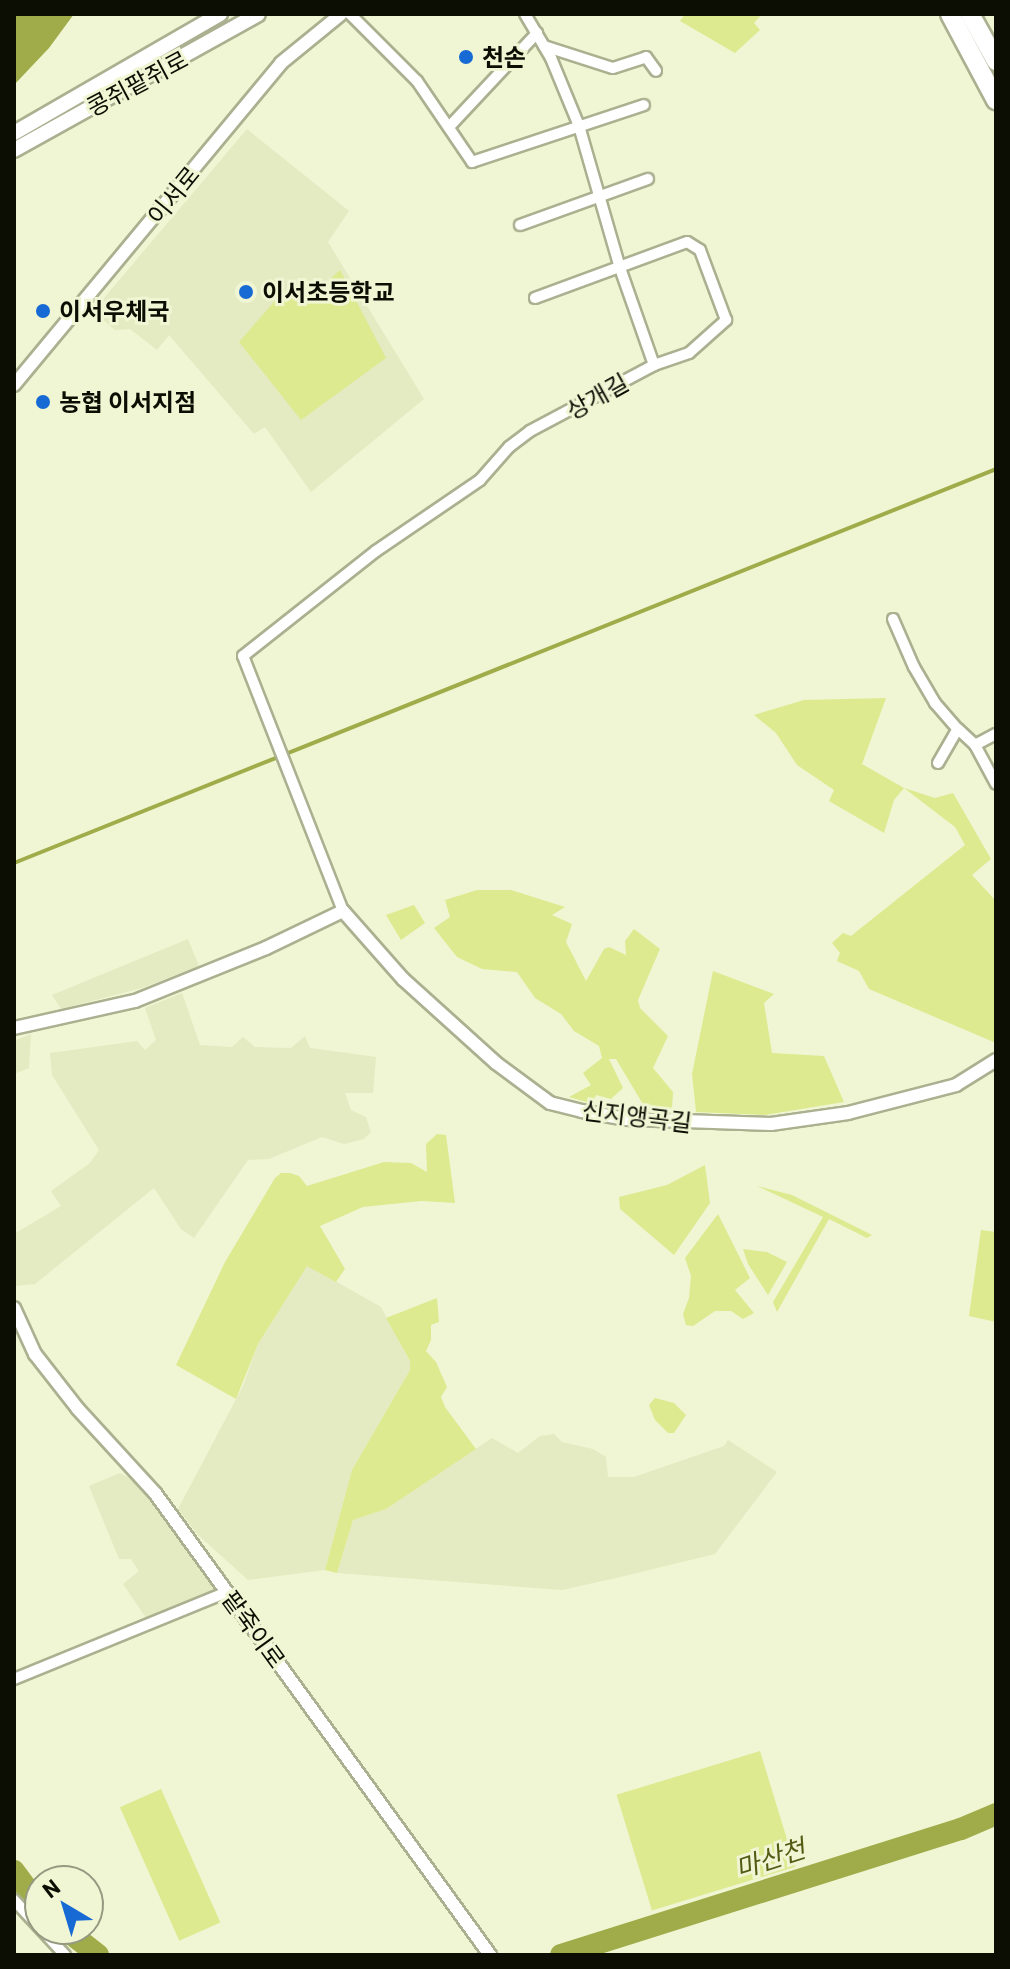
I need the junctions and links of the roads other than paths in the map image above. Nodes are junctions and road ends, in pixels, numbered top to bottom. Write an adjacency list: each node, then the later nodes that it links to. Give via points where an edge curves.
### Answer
1 (220, 14): 16 (main road, 콩쥐팥쥐로)
2 (258, 14): 17 (main road, 콩쥐팥쥐로)
3 (341, 14): 24 (street, 이서로, via 281,63)
4 (350, 14): 15 (street, via 417,81)
5 (525, 14): 8 (street, 상개길)
6 (950, 14): 12 (highway)
7 (970, 14): 10 (highway)
8 (537, 33): 9 (street, 상개길); 15 (street)
9 (544, 46): 11 (street, via 613,68 646,57); 14 (street, 상개길)
10 (996, 61)
11 (656, 71)
12 (996, 100)
13 (644, 105): 14 (street)
14 (579, 126): 15 (street, via 472,162); 19 (street, 상개길)
15 (449, 127)
16 (14, 133)
17 (14, 150)
18 (648, 179): 19 (street)
19 (600, 196): 20 (street); 21 (street, 상개길)
20 (520, 225)
21 (620, 268): 22 (street); 23 (street, 상개길); 23 (street, via 687,242 700,250 726,320 689,353)
22 (535, 298)
23 (654, 365): 26 (street, 상개길, via 530,431 480,480 376,551)
24 (14, 385)
25 (893, 619): 27 (street, via 935,703)
26 (243, 656): 32 (street, 신지앵곡길)
27 (958, 729): 29 (street); 30 (street)
28 (996, 734): 29 (street)
29 (975, 745): 31 (street)
30 (938, 763)
31 (996, 784)
32 (343, 911): 33 (street, via 135,1001); 34 (street, 신지앵곡길, via 403,979 496,1063 550,1103 582,1111 626,1119 771,1124 848,1113 956,1085)
33 (14, 1028)
34 (996, 1060)
35 (14, 1308): 36 (street, 팥죽이로, via 35,1354 155,1493)
36 (227, 1592): 37 (street); 40 (street, 팥죽이로)
37 (14, 1679)
38 (14, 1900): 39 (street)
39 (65, 1955)
40 (490, 1955)

